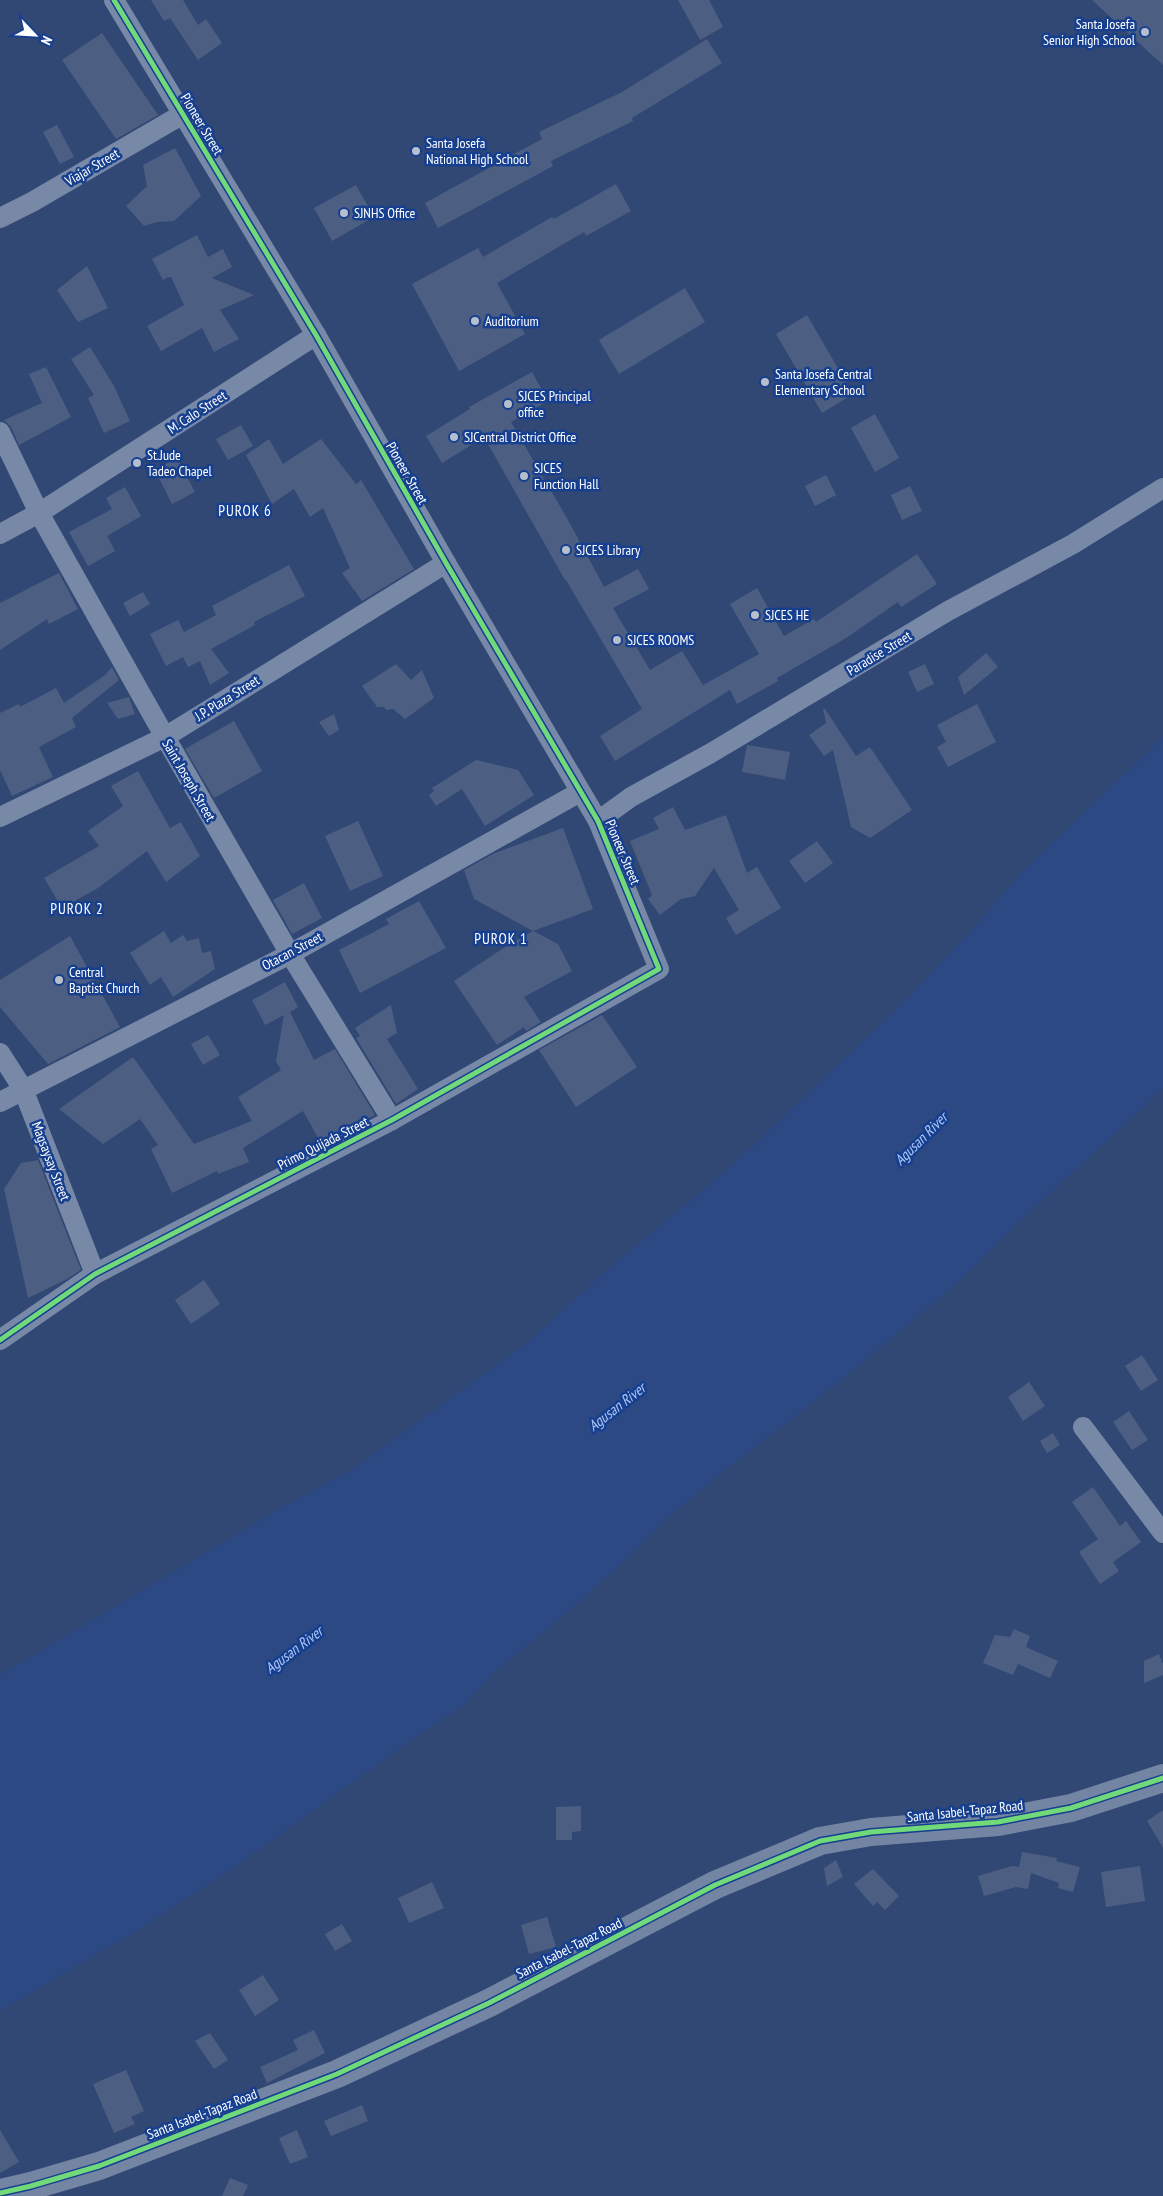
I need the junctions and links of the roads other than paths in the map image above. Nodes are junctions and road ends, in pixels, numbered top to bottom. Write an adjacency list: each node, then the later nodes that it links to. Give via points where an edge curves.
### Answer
1 (114, 0): 2 (street, Pioneer Street)
2 (183, 114): 3 (street, Viajar Street); 4 (street, Pioneer Street)
3 (0, 218)
4 (316, 335): 7 (street, M. Calo Street); 9 (street, Pioneer Street)
5 (0, 432): 7 (street, Saint Joseph Street)
6 (1163, 488): 13 (street, Paradise Street, via 1073,544 948,611 631,797)
7 (39, 513): 8 (street, M. Calo Street); 10 (street, Saint Joseph Street)
8 (0, 534)
9 (446, 563): 10 (street, J.P. Plaza Street); 11 (street, Pioneer Street)
10 (165, 737): 12 (street, J.P. Plaza Street); 14 (street, Saint Joseph Street)
11 (580, 792): 13 (street, Pioneer Street); 14 (street, Otacan Street)
12 (0, 817)
13 (598, 821): 15 (street, Pioneer Street)
14 (290, 954): 17 (street, Otacan Street); 19 (street, Saint Joseph Street)
15 (658, 969): 19 (street, Primo Quijada Street)
16 (0, 1053): 17 (street, Magsaysay Street)
17 (23, 1089): 18 (street, Otacan Street); 20 (street, Magsaysay Street)
18 (0, 1102)
19 (392, 1120): 20 (street, Primo Quijada Street)
20 (95, 1274): 21 (street, Primo Quijada Street)
21 (0, 1340)
22 (1083, 1427): 23 (street)
23 (1163, 1533)
24 (1163, 1778): 25 (street, Santa Isabel-Tapaz Road, via 1071,1808 998,1822 871,1832 820,1841 715,1885 488,2003 337,2074 99,2166)
25 (0, 2193)

